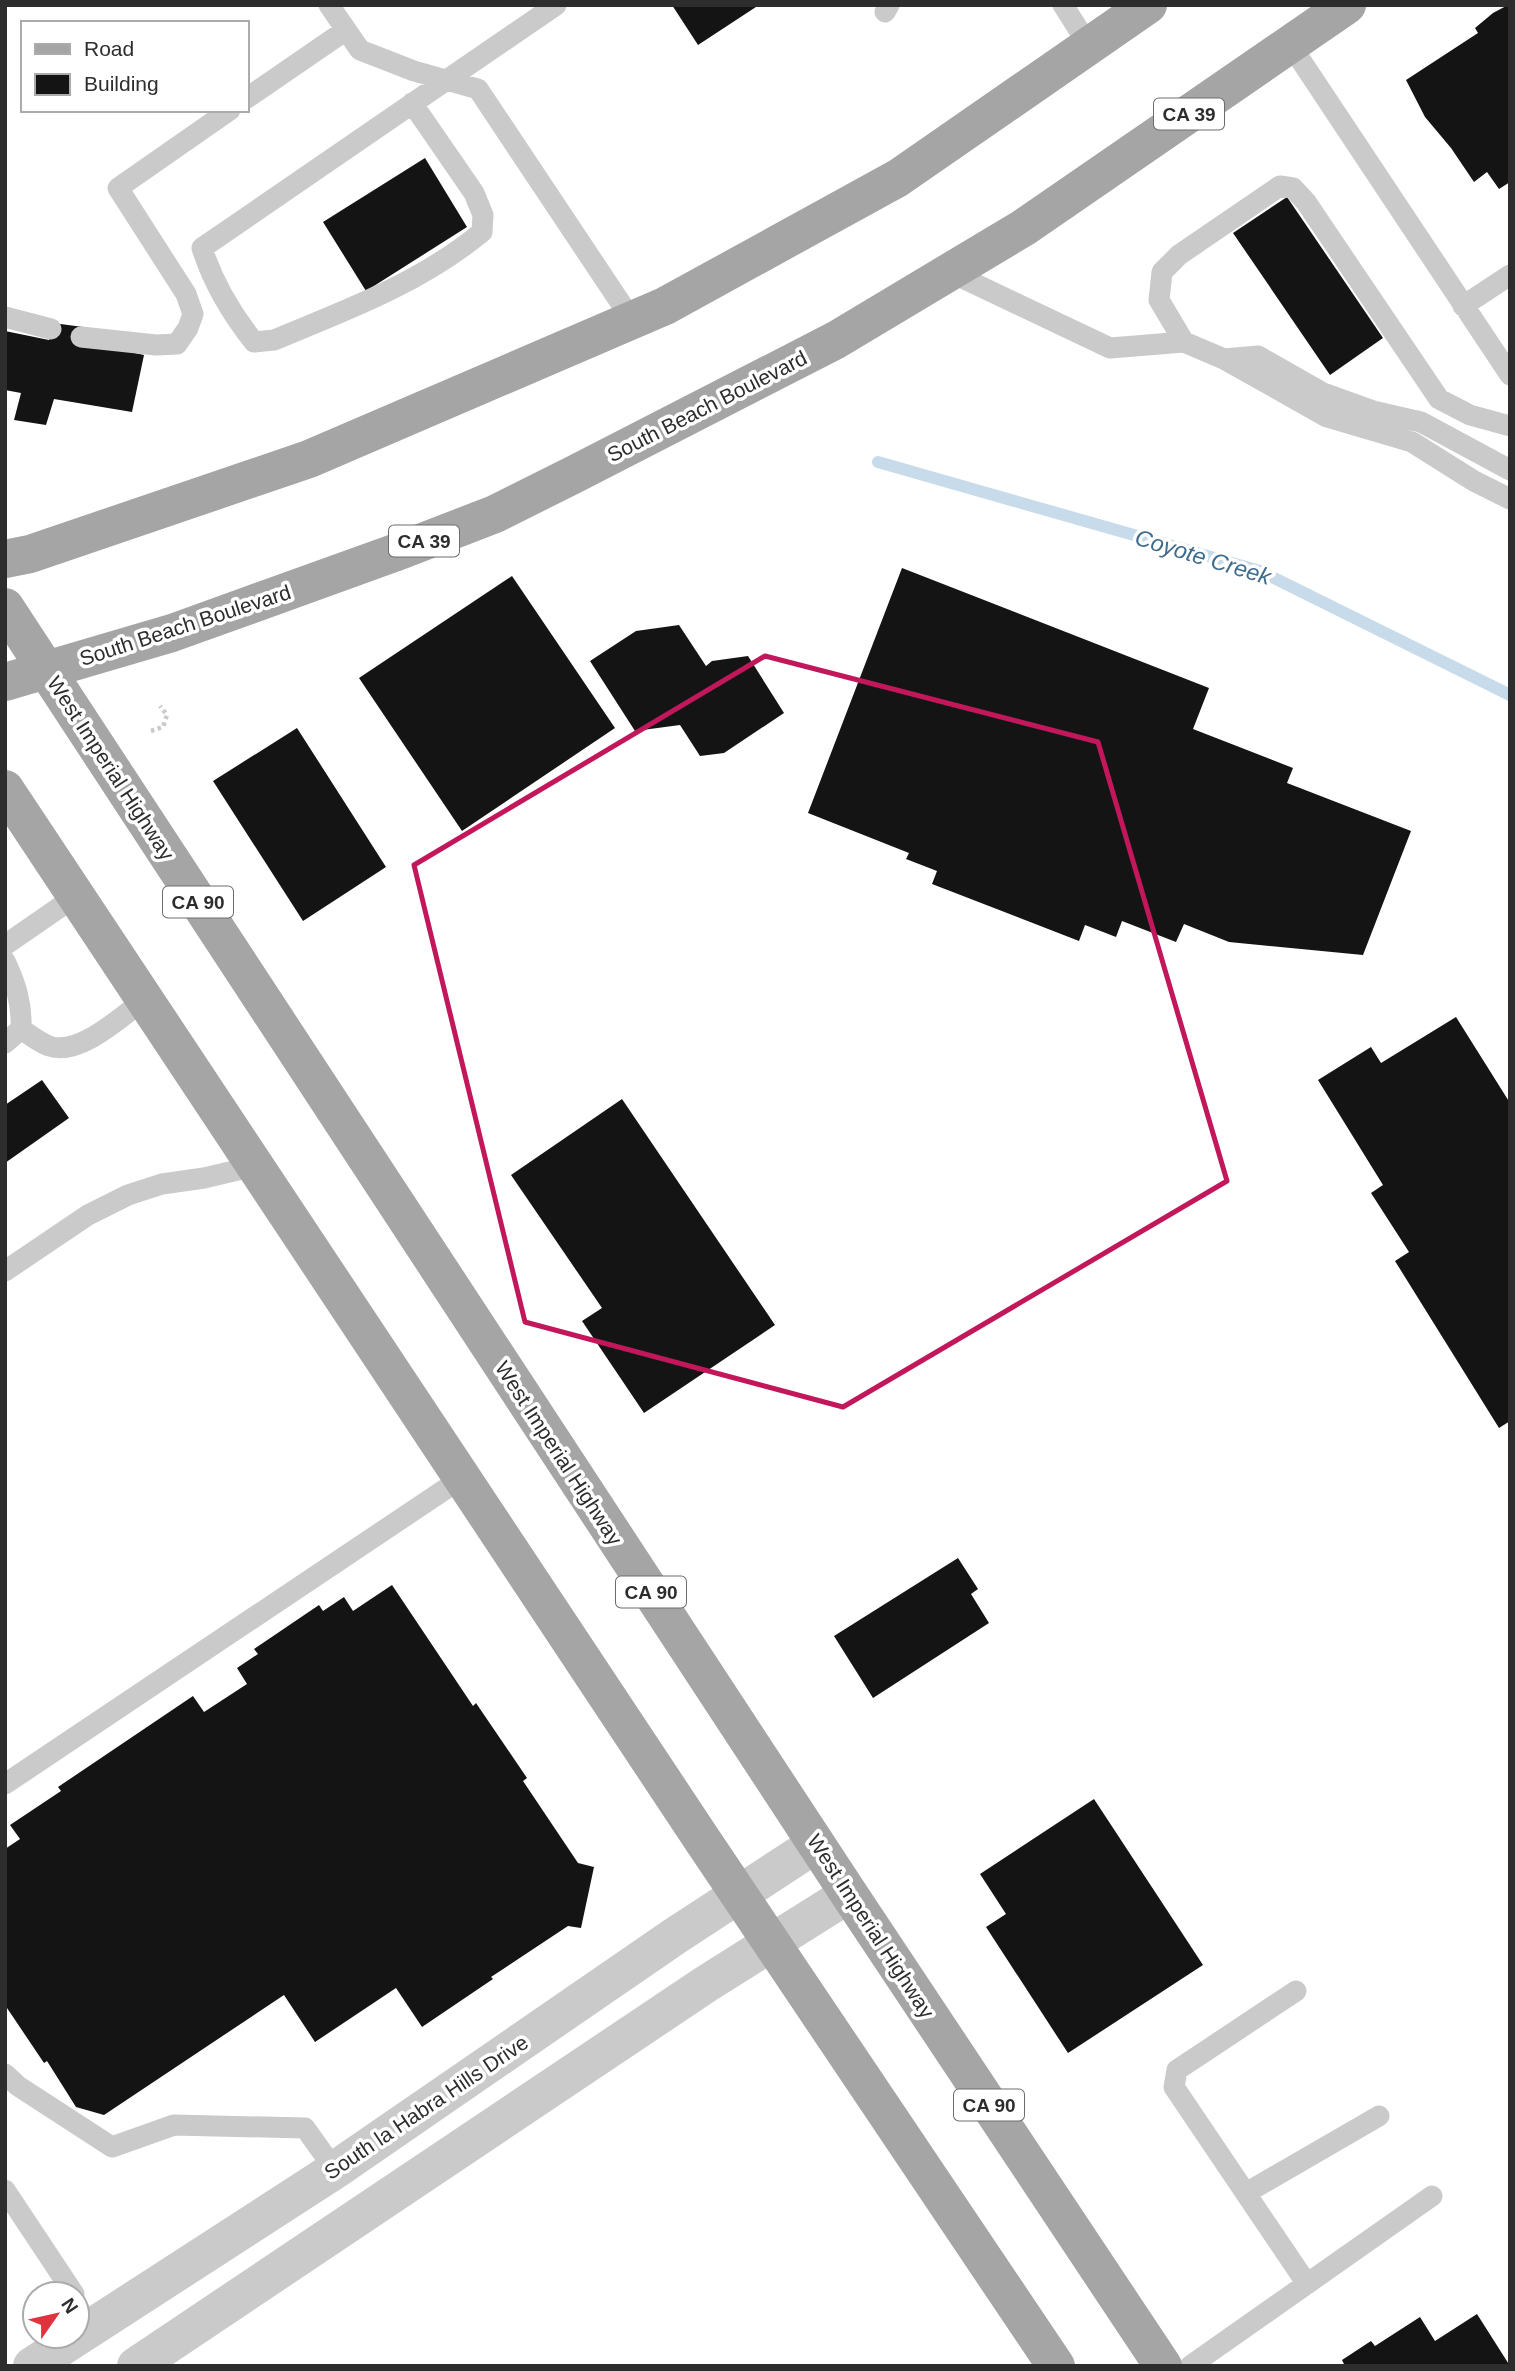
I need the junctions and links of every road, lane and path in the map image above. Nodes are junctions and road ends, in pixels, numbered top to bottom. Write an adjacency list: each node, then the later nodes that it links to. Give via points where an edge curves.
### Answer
1 (329, 5): 6 (lane)
2 (556, 5): 9 (lane)
3 (1063, 5): 8 (lane)
4 (1148, 5): 8 (main road)
5 (1347, 5): 7 (main road, South Beach Boulevard / CA 39)
6 (346, 30): 9 (lane, via 360,51); 10 (lane)
7 (1290, 44): 13 (main road, South Beach Boulevard / CA 39, via 1023,228); 15 (lane)
8 (1089, 46): 17 (main road, via 898,178)
9 (446, 79): 11 (lane); 17 (lane, via 478,89)
10 (248, 97)
11 (412, 103): 11 (lane, via 202,248 210,274 254,342 274,340 398,288 482,232 483,215 474,193)
12 (226, 112): 19 (lane, via 118,188 186,294 193,314 188,328 177,344)
13 (950, 272): 20 (lane, via 1110,348); 28 (main road, South Beach Boulevard / CA 39, via 836,340 495,514 172,633)
14 (1510, 275): 15 (lane)
15 (1463, 306): 22 (lane)
16 (5, 317): 18 (lane)
17 (632, 320): 26 (main road, via 309,458)
18 (51, 329)
19 (81, 337)
20 (1184, 342): 21 (lane); 23 (lane, via 1159,300 1162,272 1179,254 1280,186 1293,188 1439,399 1470,415)
21 (1224, 359): 24 (lane, via 1258,356 1322,393 1421,422); 25 (lane, via 1327,417 1412,442)
22 (1510, 375)
23 (1510, 426)
24 (1510, 470)
25 (1510, 499)
26 (5, 559)
27 (5, 607): 28 (main road, West Imperial Highway / CA 90)
28 (47, 670): 29 (main road, South Beach Boulevard / CA 39); 42 (main road, West Imperial Highway / CA 90)
29 (5, 682)
30 (160, 706): 31 (path, via 167,715 163,727)
31 (151, 731)
32 (5, 789): 33 (main road)
33 (76, 896): 34 (lane); 36 (main road)
34 (5, 945)
35 (5, 961): 37 (lane, via 20,1001)
36 (145, 999): 37 (lane, via 75,1047); 38 (main road)
37 (13, 1036)
38 (255, 1166): 39 (lane, via 128,1195 88,1215); 40 (main road)
39 (5, 1270)
40 (462, 1478): 41 (lane); 43 (main road)
41 (5, 1784)
42 (816, 1844): 43 (street, South la Habra Hills Drive); 44 (main road, West Imperial Highway / CA 90)
43 (740, 1893): 45 (main road); 49 (street, South la Habra Hills Drive)
44 (849, 1894): 45 (street); 60 (main road, West Imperial Highway / CA 90)
45 (772, 1943): 58 (street); 59 (main road)
46 (1296, 1991): 51 (lane, via 1177,2070 1174,2087)
47 (5, 2074): 49 (lane, via 112,2147 174,2125 306,2128)
48 (1379, 2116): 51 (lane)
49 (335, 2170): 55 (street, South la Habra Hills Drive)
50 (5, 2190): 53 (lane)
51 (1246, 2193): 54 (lane)
52 (1432, 2196): 54 (lane)
53 (65, 2280)
54 (1307, 2284): 61 (lane)
55 (91, 2301)
56 (45, 2350): 57 (street, South la Habra Hills Drive)
57 (32, 2366)
58 (136, 2366)
59 (1056, 2366)
60 (1163, 2366)
61 (1190, 2366)

